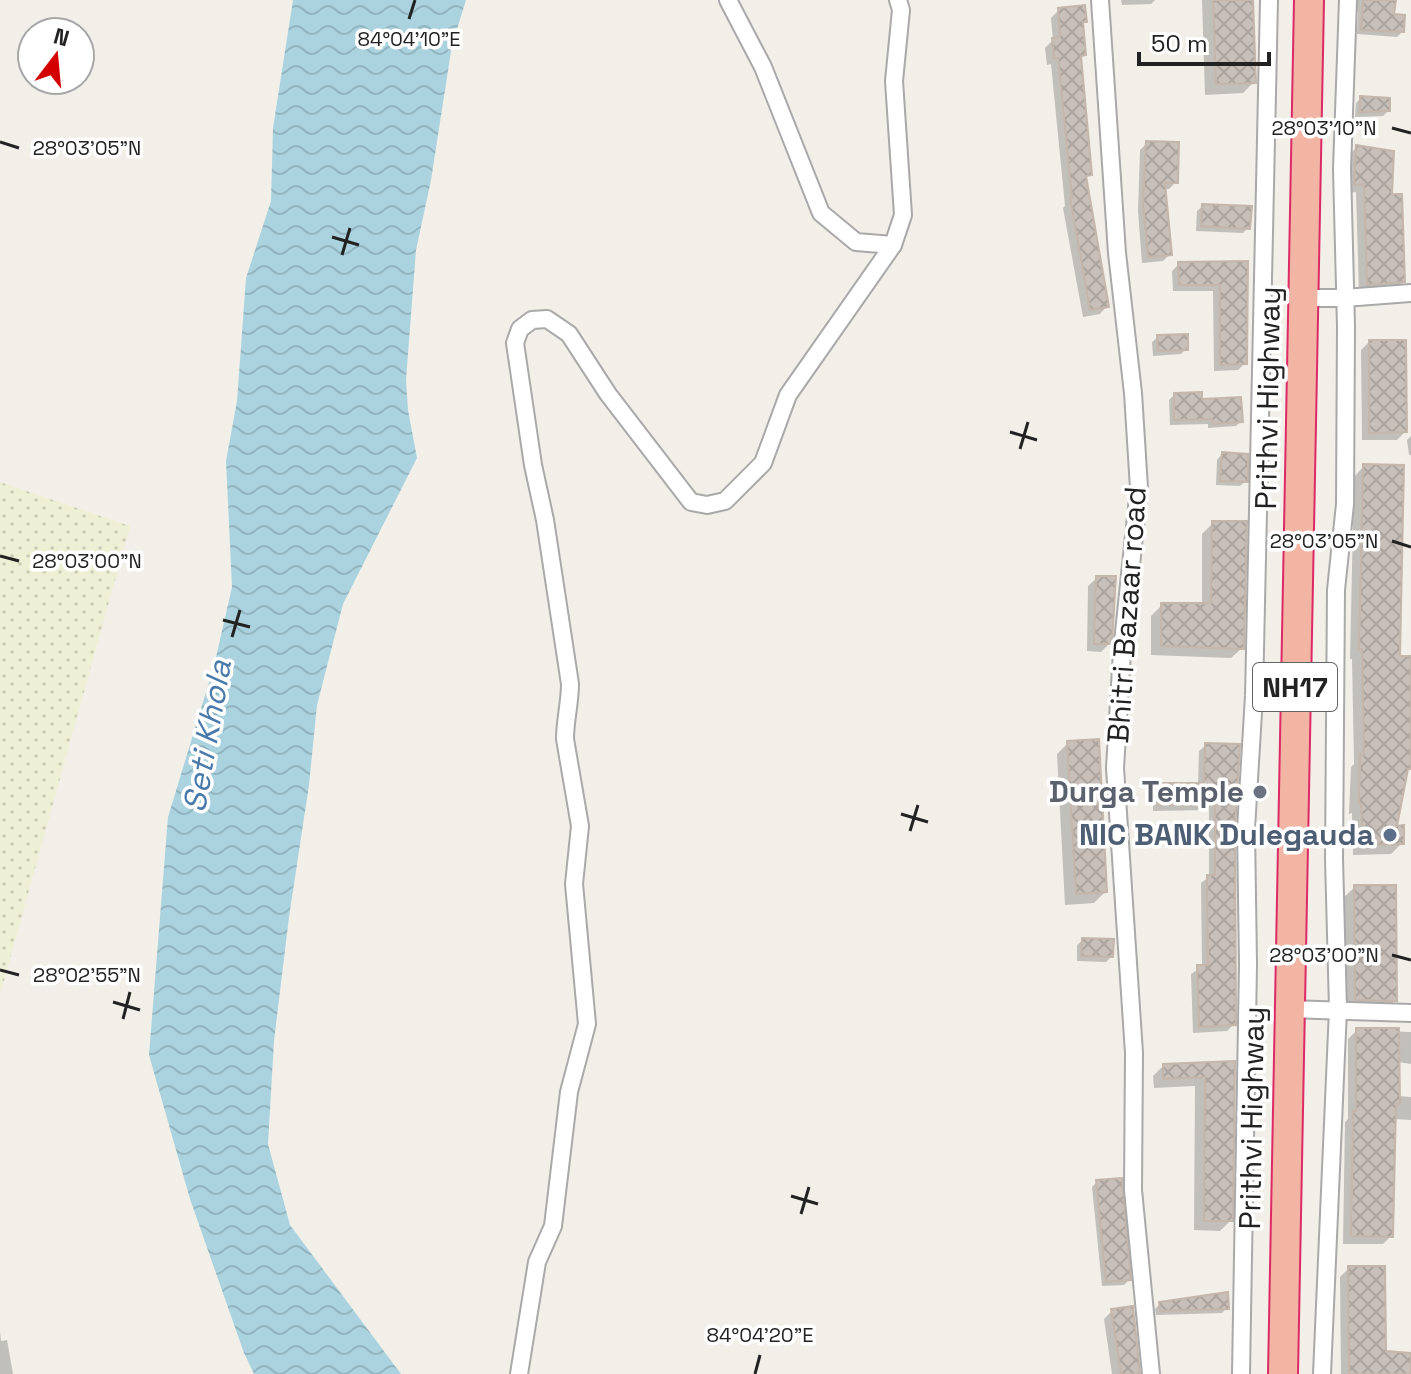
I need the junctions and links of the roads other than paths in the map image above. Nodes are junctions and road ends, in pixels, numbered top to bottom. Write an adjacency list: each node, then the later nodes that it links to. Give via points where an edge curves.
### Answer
1 (728, 0): 7 (street, via 763,67 821,213 856,242)
2 (898, 0): 7 (street, via 894,81 903,215)
3 (1100, 0): 15 (street, Bhitri Bazaar road, via 1139,488 1115,768 1134,1053 1133,1190)
4 (1269, 0): 16 (street, via 1254,696 1246,829)
5 (1309, 0): 9 (highway, Prithvi Highway / NH17)
6 (1348, 0): 10 (street)
7 (893, 245): 14 (street, via 788,395 763,463 725,501 691,502 569,334 547,319 532,320 520,329 515,343 570,684 565,739 580,826 574,884 587,1024 569,1092 553,1226 537,1262)
8 (1411, 293): 10 (street)
9 (1304, 298): 10 (street); 11 (highway, Prithvi Highway / NH17)
10 (1344, 298): 12 (street, via 1345,504 1336,590)
11 (1288, 1009): 12 (street); 17 (highway, Prithvi Highway / NH17)
12 (1338, 1009): 13 (street); 18 (street)
13 (1411, 1013)
14 (519, 1374)
15 (1151, 1374)
16 (1241, 1374)
17 (1283, 1374)
18 (1322, 1374)

